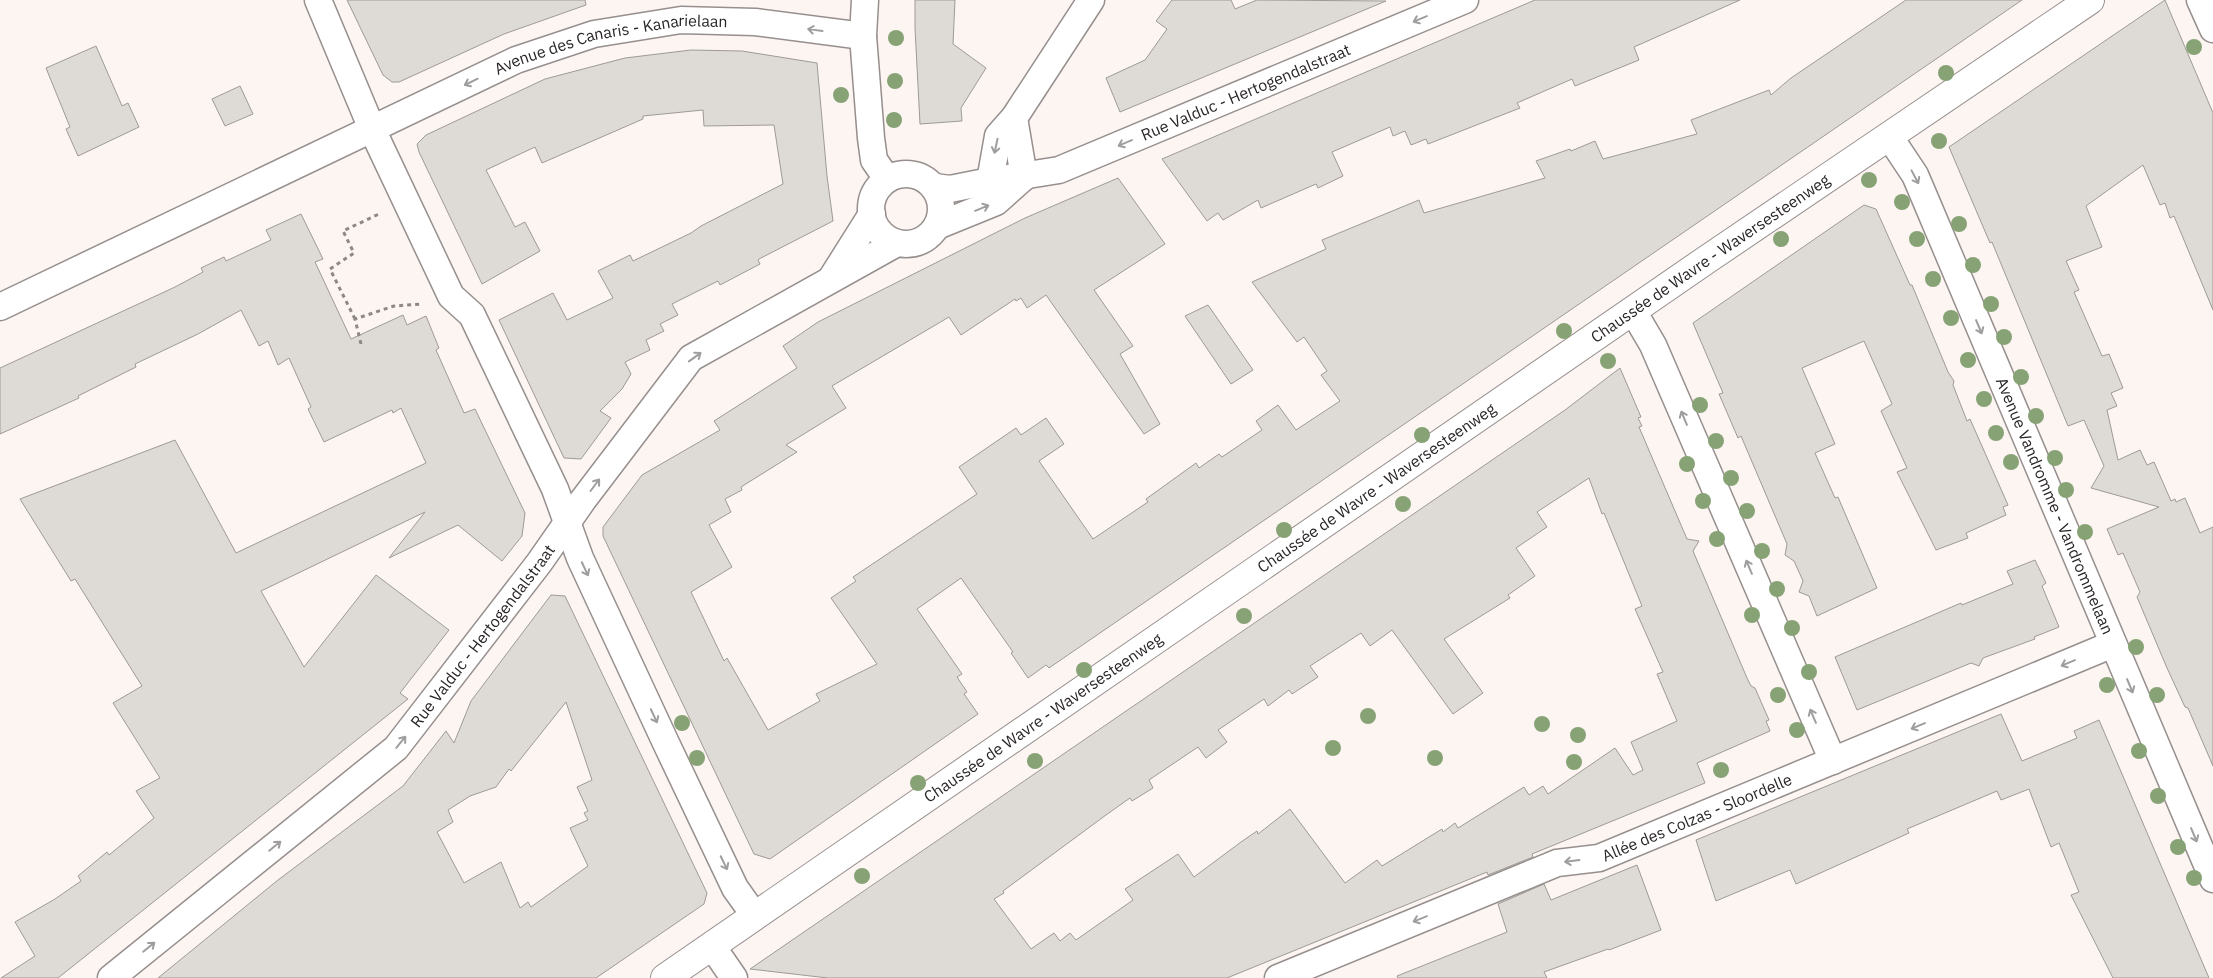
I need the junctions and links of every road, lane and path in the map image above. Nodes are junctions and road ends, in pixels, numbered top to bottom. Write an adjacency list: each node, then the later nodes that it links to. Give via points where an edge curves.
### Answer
1 (318, 0): 10 (street)
2 (865, 0): 8 (street)
3 (1090, 0): 9 (street)
4 (1465, 0): 12 (street, Rue Valduc - Hertogendalstraat, one-way to 12, via 1059,170)
5 (2090, 0): 11 (main road, Chaussée de Wavre - Waversesteenweg)
6 (2200, 0): 7 (street)
7 (2213, 29)
8 (863, 36): 10 (street, Avenue des Canaris - Kanarielaan, one-way to 10, via 755,22 681,20 594,34 516,60); 13 (street, via 874,160)
9 (1014, 118): 12 (street); 14 (street, one-way to 14, via 998,136)
10 (372, 129): 22 (street, Avenue des Canaris - Kanarielaan); 26 (street, via 451,296 472,315 555,489)
11 (1889, 136): 23 (main road, Chaussée de Wavre - Waversesteenweg); 27 (street, Avenue Vandromme - Vandrommelaan, one-way to 27, via 1921,188)
12 (1024, 177): 14 (street, Rue Valduc - Hertogendalstraat); 18 (street, Rue Valduc - Hertogendalstraat, one-way to 12, via 996,202)
13 (887, 178): 15 (street, via 912,174); 17 (street, Rue Valduc - Hertogendalstraat, via 873,196)
14 (990, 180): 15 (street, Rue Valduc - Hertogendalstraat, via 950,189)
15 (935, 187): 18 (street, via 941,213)
16 (381, 213): 24 (path, via 343,231 354,253 330,269)
17 (872, 214): 19 (street, via 880,232); 20 (street, Rue Valduc - Hertogendalstraat)
18 (937, 226): 19 (street, Rue Valduc - Hertogendalstraat, via 920,241)
19 (897, 243): 20 (street, Rue Valduc - Hertogendalstraat)
20 (830, 280): 26 (street, Rue Valduc - Hertogendalstraat, one-way to 20, via 691,358)
21 (423, 304): 24 (path, via 394,306)
22 (0, 307)
23 (1633, 310): 28 (street, one-way to 23, via 1657,354); 30 (main road, Chaussée de Wavre - Waversesteenweg)
24 (355, 319): 25 (path)
25 (361, 344)
26 (566, 524): 30 (street, one-way to 30, via 736,888); 32 (street, Rue Valduc - Hertogendalstraat, one-way to 26, via 396,748)
27 (2113, 644): 28 (street, Allée des Colzas - Sloordelle, one-way to 28); 29 (street, Avenue Vandromme - Vandrommelaan, one-way to 29)
28 (1833, 761): 35 (street, Allée des Colzas - Sloordelle, one-way to 35, via 1599,858 1557,863)
29 (2213, 879)
30 (755, 916): 31 (main road, Chaussée de Wavre - Waversesteenweg)
31 (712, 946): 33 (main road, Chaussée de Wavre - Waversesteenweg); 34 (street)
32 (111, 978)
33 (665, 978)
34 (734, 978)
35 (1278, 978)

